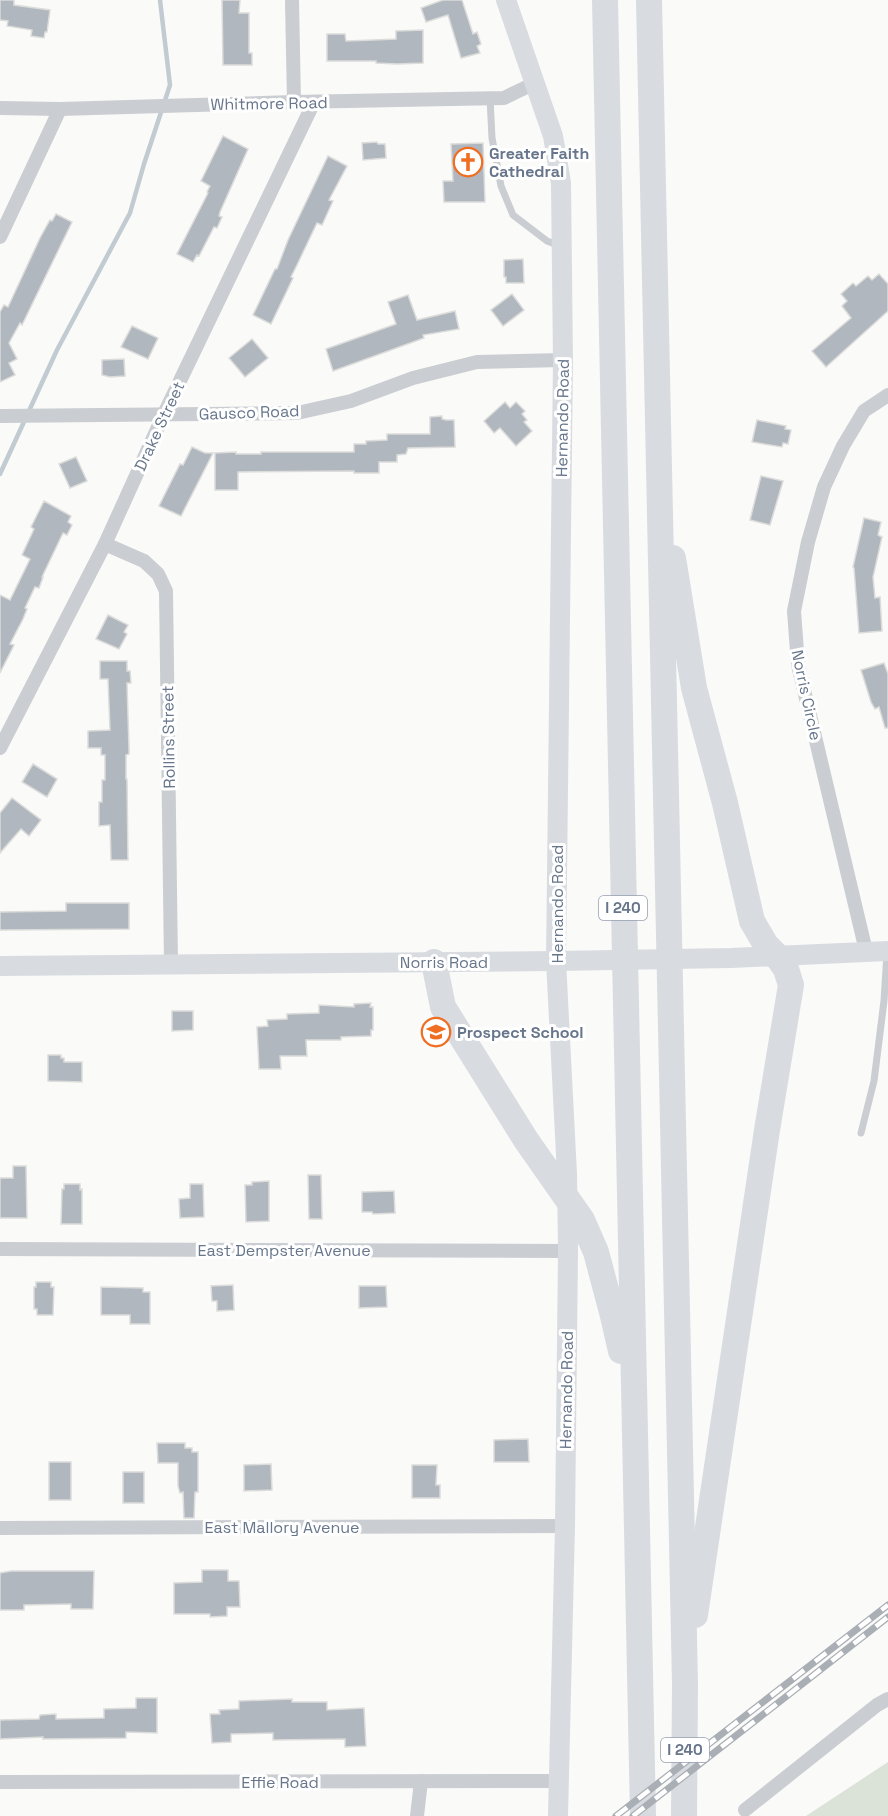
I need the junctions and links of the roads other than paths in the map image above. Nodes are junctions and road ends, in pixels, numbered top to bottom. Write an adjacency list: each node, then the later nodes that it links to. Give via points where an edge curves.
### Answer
1 (292, 0): 7 (street)
2 (506, 0): 5 (main road, Hernando Road)
3 (605, 0): 30 (highway, I 240)
4 (649, 0): 17 (highway, I 240)
5 (535, 83): 6 (street, Whitmore Road, via 504,98); 12 (main road, Hernando Road, via 553,136 561,183)
6 (490, 98): 8 (street, Whitmore Road); 12 (lane, via 501,186 513,215 547,241)
7 (294, 102): 8 (street, Whitmore Road); 10 (street, Whitmore Road)
8 (314, 102): 15 (street, Drake Street)
9 (0, 108): 10 (street, Whitmore Road)
10 (60, 109): 11 (street)
11 (0, 237)
12 (562, 247): 13 (main road, Hernando Road)
13 (563, 360): 15 (street, Gausco Road, via 477,362 413,378 351,401 297,413); 23 (main road, Hernando Road)
14 (888, 395): 20 (street, Norris Circle, via 864,411 824,487 794,611 798,665)
15 (164, 414): 16 (street, Gausco Road); 18 (street, Drake Street)
16 (0, 416)
17 (659, 487): 22 (highway, via 694,688 752,921); 33 (highway, I 240)
18 (105, 543): 19 (street, Drake Street); 25 (street, Rollins Street, via 144,561 158,574 166,591)
19 (0, 748)
20 (866, 951): 21 (main road, Norris Road); 22 (main road, Norris Road)
21 (887, 951): 27 (lane, via 874,1081)
22 (776, 955): 23 (main road, Norris Road); 33 (highway, via 791,985)
23 (556, 961): 24 (main road, Norris Road); 29 (main road, Hernando Road)
24 (434, 962): 25 (main road, Norris Road); 30 (highway, via 443,1007 526,1140 582,1220 596,1252 614,1316)
25 (171, 964): 26 (main road, Norris Road)
26 (0, 966)
27 (861, 1133)
28 (0, 1249): 29 (street, East Dempster Avenue)
29 (568, 1251): 31 (main road, Hernando Road)
30 (634, 1410): 41 (highway, I 240)
31 (565, 1526): 32 (street, East Mallory Avenue); 36 (main road, Hernando Road)
32 (0, 1528)
33 (685, 1684): 42 (highway, I 240)
34 (888, 1699): 38 (street)
35 (421, 1781): 36 (street, Effie Road); 37 (street, Effie Road); 39 (street)
36 (559, 1781): 40 (main road, Hernando Road)
37 (0, 1782)
38 (745, 1810)
39 (417, 1816)
40 (558, 1816)
41 (643, 1816)
42 (684, 1816)

